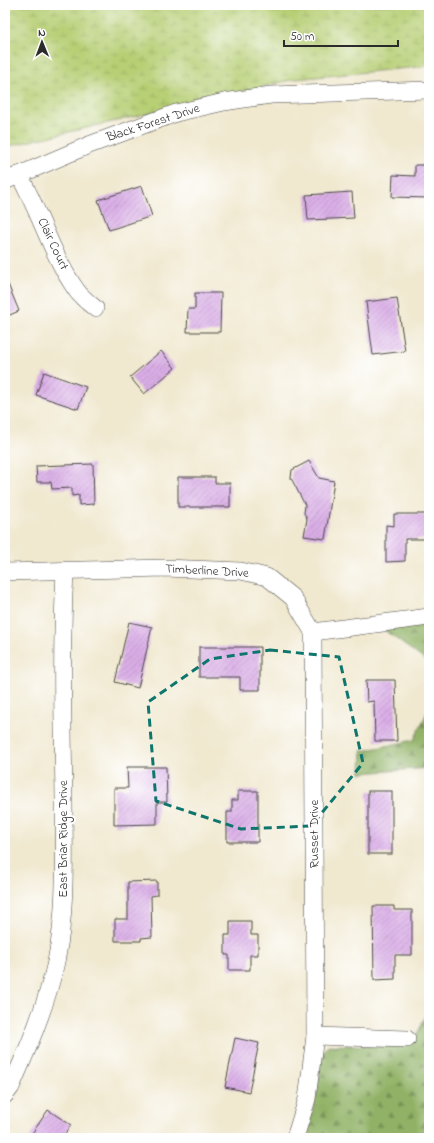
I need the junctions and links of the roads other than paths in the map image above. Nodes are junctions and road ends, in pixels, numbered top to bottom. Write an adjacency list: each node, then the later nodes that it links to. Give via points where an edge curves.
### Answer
1 (429, 90): 2 (street, Black Forest Drive, via 271,95 224,102 176,113 89,145)
2 (12, 178): 3 (street, Clair Court, via 30,196 78,293)
3 (95, 308)
4 (5, 572): 5 (street, Timberline Drive)
5 (64, 572): 7 (street, Timberline Drive, via 165,568 241,571 261,575 292,598); 10 (street, East Briar Ridge Drive, via 62,921 56,961 44,1009 11,1087)
6 (429, 617): 7 (street)
7 (313, 632): 8 (street, Russet Drive)
8 (315, 1036): 9 (street); 11 (street, Russet Drive, via 307,1099)
9 (407, 1039)
10 (5, 1095)
11 (296, 1138)

